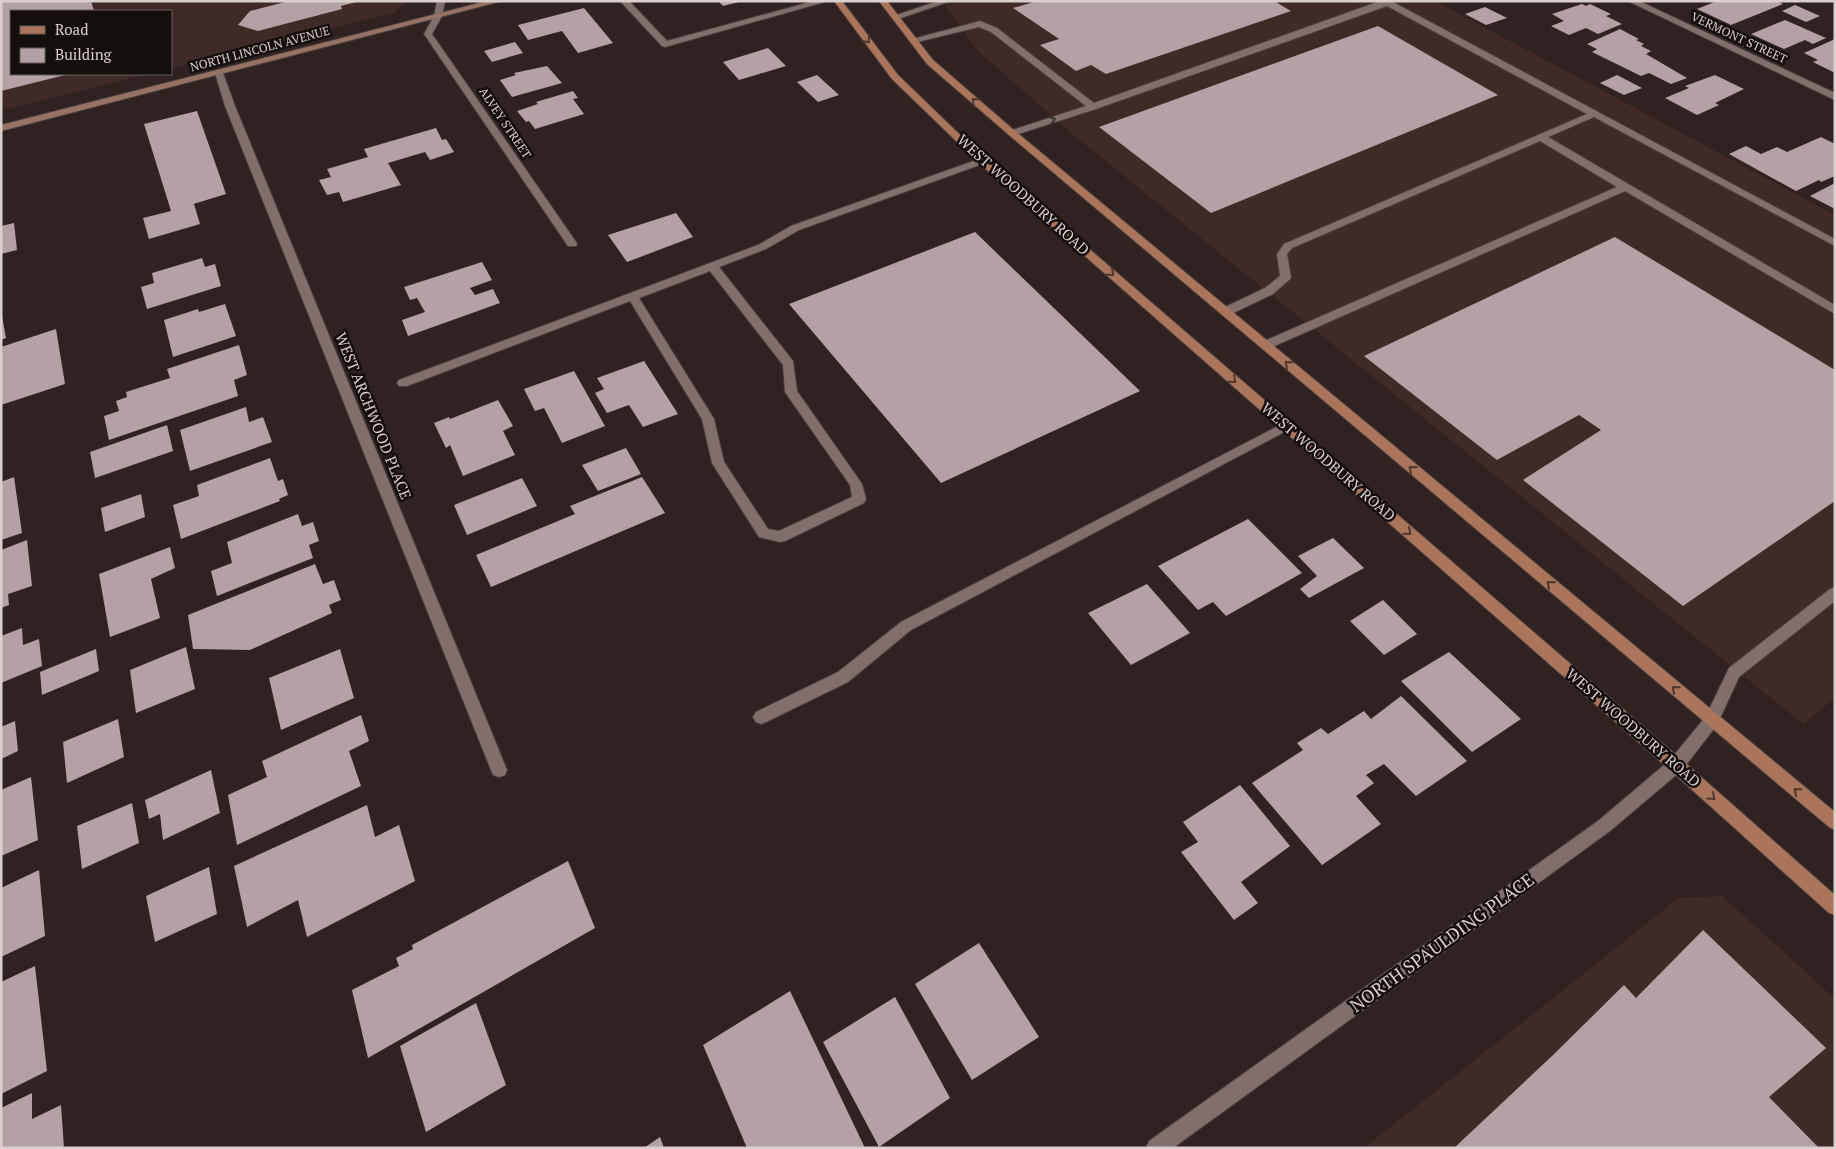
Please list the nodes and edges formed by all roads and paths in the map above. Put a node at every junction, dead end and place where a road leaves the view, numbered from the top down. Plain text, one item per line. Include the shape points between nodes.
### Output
1 (441, 1) edge
2 (498, 1) edge
3 (624, 1) edge
4 (824, 1) edge
5 (838, 1) edge
6 (883, 1) edge
7 (947, 1) edge
8 (1632, 1) edge
9 (1386, 2) edge
10 (438, 16) junction
11 (895, 17) junction
12 (913, 40) junction
13 (219, 73) junction
14 (1835, 97) edge
15 (1092, 106) junction
16 (1594, 114) junction
17 (1, 128) edge
18 (1012, 133) junction
19 (1540, 137) junction
20 (982, 161) junction
21 (1624, 187) junction
22 (1835, 243) edge
23 (572, 244) dead end
24 (712, 266) junction
25 (632, 296) junction
26 (1835, 310) edge
27 (1225, 312) junction
28 (1266, 346) junction
29 (403, 384) dead end
30 (1286, 426) junction
31 (1835, 593) edge
32 (761, 717) dead end
33 (1712, 720) junction
34 (1676, 765) junction
35 (499, 770) dead end
36 (1835, 822) edge
37 (1835, 907) edge
38 (1156, 1148) edge

1 - 10 street
2 - 10 main road, NORTH LINCOLN AVENUE
3 - 4 street via 665,44
5 -> 20 main road, WEST WOODBURY ROAD via 895,77
6 - 11 main road
7 - 11 street
8 - 14 street, VERMONT STREET
9 - 15 street
9 - 16 street
10 - 13 main road, NORTH LINCOLN AVENUE
10 - 23 street, ALVEY STREET via 428,34
11 - 12 main road
12 - 15 street via 980,24 994,30
18 -> 12 main road via 930,62
13 - 17 main road, NORTH LINCOLN AVENUE
13 - 35 street, WEST ARCHWOOD PLACE
18 -> 15 street
16 - 19 street
16 - 22 street
18 - 27 main road
19 - 21 street
19 - 27 street via 1288,246 1282,254 1286,276 1269,291
20 - 24 street via 795,228 762,247
20 -> 30 main road, WEST WOODBURY ROAD
21 - 26 street
21 - 28 street
24 - 25 street
24 - 25 street via 790,364 791,392 856,484 859,499 780,537 764,533 718,463 708,419
25 - 29 street
27 - 28 main road
33 -> 28 main road
30 - 32 street via 906,626 843,677
30 -> 34 main road, WEST WOODBURY ROAD
31 - 33 street, NORTH SPAULDING PLACE via 1734,673
33 - 34 street, NORTH SPAULDING PLACE
36 -> 33 main road
34 -> 37 main road, WEST WOODBURY ROAD
34 - 38 street, NORTH SPAULDING PLACE via 1604,826

